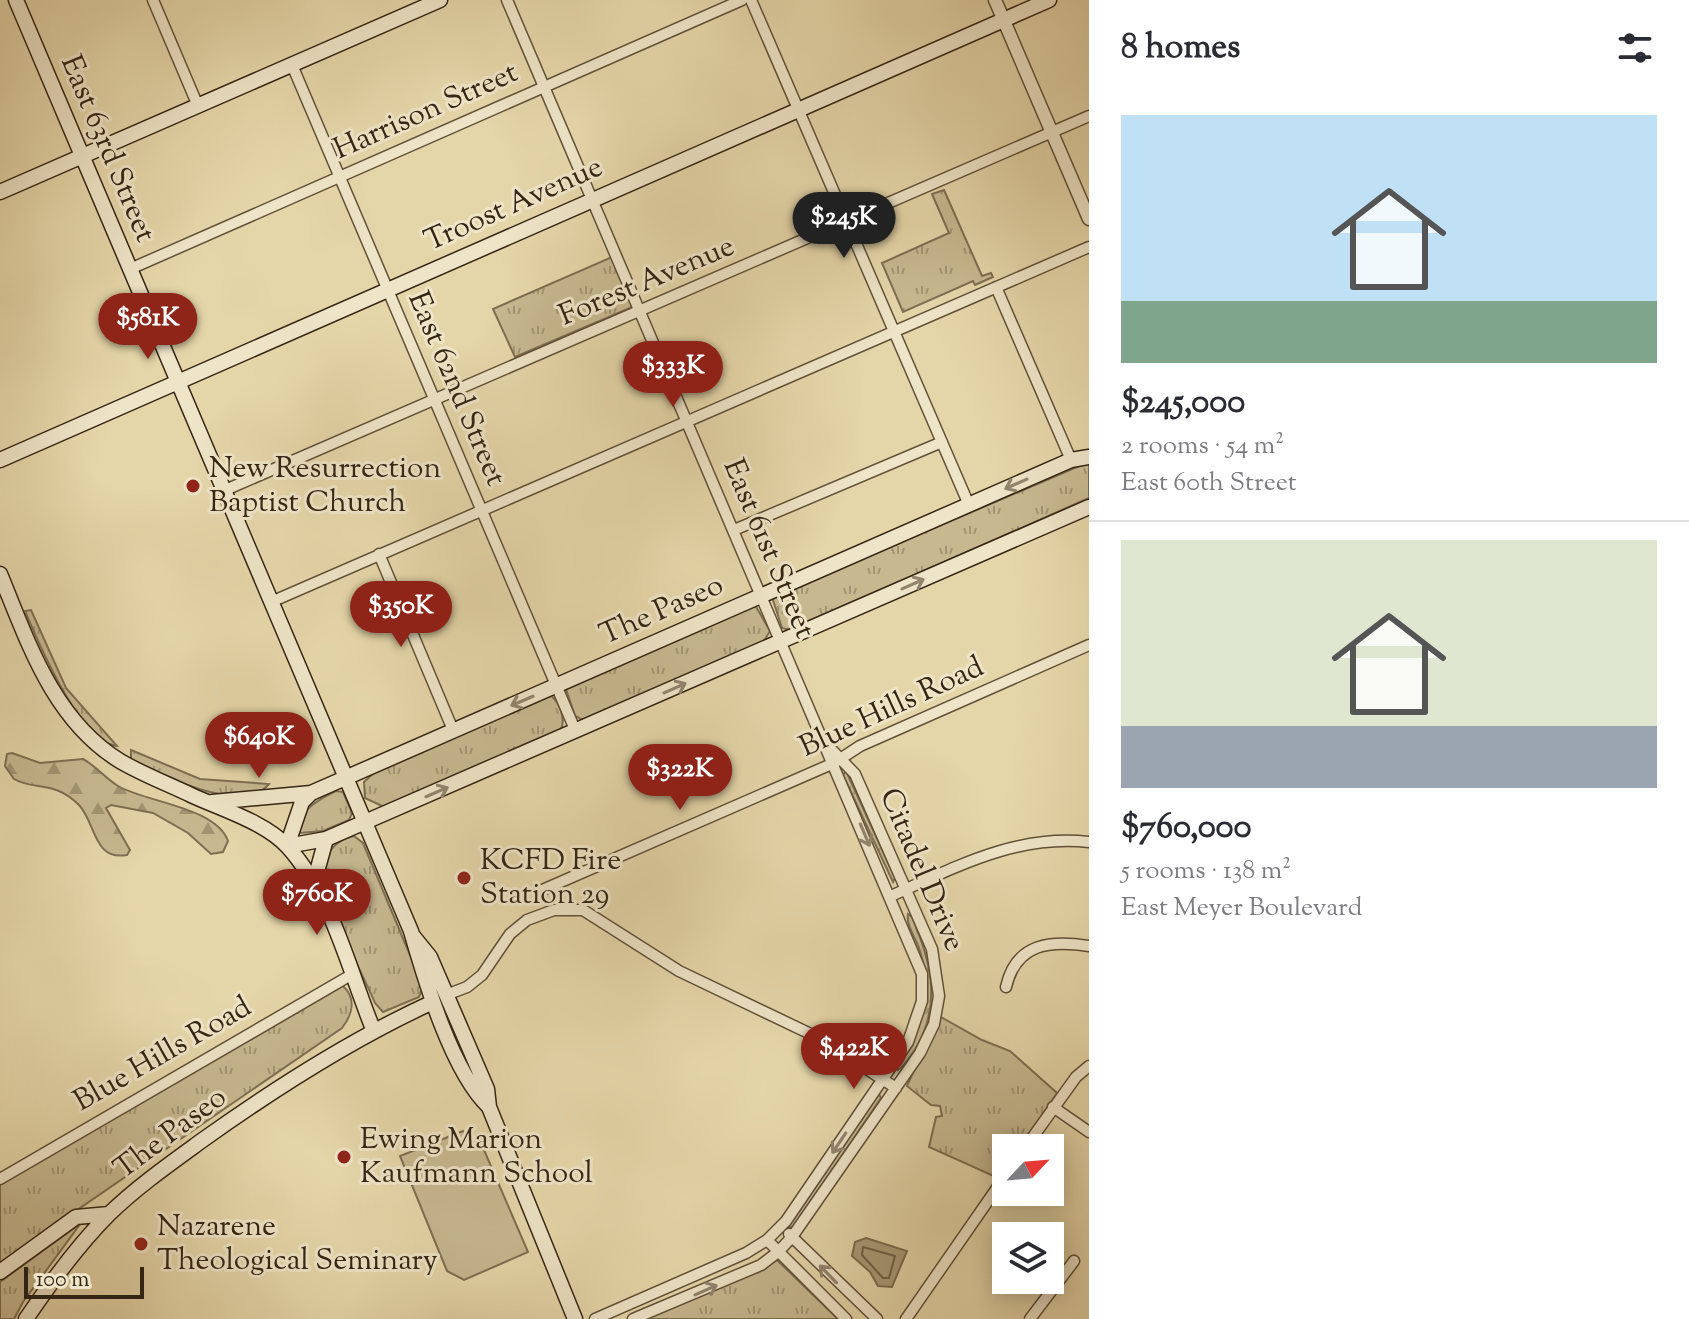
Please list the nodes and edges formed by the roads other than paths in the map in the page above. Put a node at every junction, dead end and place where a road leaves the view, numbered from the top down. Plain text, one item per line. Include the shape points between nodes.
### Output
1 (16, 0) edge
2 (153, 0) edge
3 (440, 0) edge
4 (507, 0) edge
5 (742, 0) edge
6 (751, 0) edge
7 (995, 0) edge
8 (1049, 0) edge
9 (1003, 20) junction
10 (292, 65) junction
11 (544, 86) junction
12 (198, 106) junction
13 (797, 109) junction
14 (1089, 116) edge
15 (1051, 132) junction
16 (83, 156) junction
17 (339, 176) junction
18 (0, 192) edge
19 (592, 199) junction
20 (1089, 219) edge
21 (846, 222) junction
22 (1089, 247) edge
23 (130, 269) junction
24 (996, 287) junction
25 (387, 289) junction
26 (640, 311) junction
27 (893, 332) junction
28 (177, 382) junction
29 (434, 398) junction
30 (687, 421) junction
31 (942, 442) junction
32 (1089, 454) edge
33 (0, 460) edge
34 (1071, 460) junction
35 (223, 491) junction
36 (969, 505) junction
37 (1089, 507) edge
38 (482, 510) junction
39 (734, 530) junction
40 (379, 554) junction
41 (0, 574) edge
42 (762, 596) junction
43 (271, 602) junction
44 (782, 641) junction
45 (1089, 645) edge
46 (557, 685) junction
47 (453, 730) junction
48 (576, 732) junction
49 (838, 761) junction
50 (346, 777) junction
51 (311, 793) junction
52 (206, 802) junction
53 (365, 822) junction
54 (326, 839) junction
55 (1089, 842) edge
56 (287, 846) junction
57 (313, 886) junction
58 (906, 889) junction
59 (540, 891) dead end
60 (891, 896) junction
61 (413, 936) junction
62 (1089, 946) edge
63 (351, 975) junction
64 (1006, 987) dead end
65 (440, 998) junction
66 (373, 1029) junction
67 (1089, 1066) edge
68 (883, 1079) junction
69 (896, 1088) junction
70 (489, 1107) junction
71 (1053, 1107) junction
72 (1089, 1132) edge
73 (1035, 1134) edge
74 (0, 1179) edge
75 (992, 1195) edge
76 (109, 1214) junction
77 (781, 1226) junction
78 (792, 1237) junction
79 (767, 1240) junction
80 (778, 1252) junction
81 (1074, 1261) dead end
82 (0, 1272) edge
83 (26, 1319) edge
84 (575, 1319) edge
85 (595, 1319) edge
86 (633, 1319) edge
87 (846, 1319) edge
88 (877, 1319) edge
89 (906, 1319) edge
90 (1030, 1319) edge

1 - 16 main road, East 63rd Street
2 - 12 street
3 - 10 main road
4 - 11 street, East 61st Street
5 - 11 street, Harrison Street
6 - 13 street
7 - 9 street
8 - 9 main road, Troost Avenue
9 - 13 main road, Troost Avenue
9 - 15 street
10 - 12 main road
10 - 17 street, East 62nd Street
11 - 17 street, Harrison Street
11 - 19 street, East 61st Street
12 - 16 main road
13 - 19 main road, Troost Avenue
13 - 21 street
14 - 15 street, Forest Avenue
15 - 20 street
15 - 21 street, Forest Avenue
16 - 18 main road
16 - 23 main road, East 63rd Street
17 - 23 street, Harrison Street
17 - 25 street, East 62nd Street
19 - 25 main road, Troost Avenue
19 - 26 street, East 61st Street
21 - 26 street, Forest Avenue
21 - 27 street
22 - 24 street
23 - 28 main road, East 63rd Street
24 - 27 street
24 - 34 street
25 - 28 main road, Troost Avenue
25 - 29 street, East 62nd Street
26 - 29 street, Forest Avenue
26 - 30 street, East 61st Street
27 - 30 street
27 - 31 street
28 - 33 main road, Troost Avenue
28 - 35 main road, East 63rd Street
29 - 35 street, Forest Avenue
29 - 38 street, East 62nd Street
30 - 38 street
30 - 39 street, East 61st Street
31 - 36 street
31 - 39 street
32 - 34 main road, The Paseo
34 -> 36 main road, The Paseo
35 - 43 main road, East 63rd Street
36 - 42 main road, The Paseo
44 -> 37 main road
38 - 40 street
38 - 46 street, East 62nd Street
39 - 42 street, East 61st Street
40 - 43 street
40 - 47 street
41 - 52 main road via 39,666 75,722 121,762
42 - 44 street, East 61st Street
42 - 46 main road, The Paseo
43 - 50 main road, East 63rd Street
48 -> 44 main road
44 - 49 street, East 61st Street via 825,743
45 - 49 street, Blue Hills Road via 876,738
46 -> 47 main road, The Paseo
46 - 48 street, East 62nd Street
47 - 50 main road, The Paseo
53 -> 48 main road
49 - 58 street, Citadel Drive via 855,774
49 - 59 street, Blue Hills Road
49 -> 60 street, Citadel Drive
50 - 51 main road, The Paseo
50 - 53 main road, East 63rd Street
51 - 52 main road, The Paseo
51 - 56 main road via 302,802
52 - 56 main road
53 - 54 main road
53 - 61 main road, East 63rd Street
54 - 56 main road
54 - 57 main road
55 - 58 street via 1023,843
56 - 57 main road
57 - 63 main road
58 - 60 street
58 - 69 street, Citadel Drive via 932,949 939,996 928,1039
60 - 68 street, Citadel Drive via 922,974 922,1001 908,1042
61 - 65 main road, East 63rd Street via 415,952
61 - 65 main road, East 63rd Street via 430,957
62 - 64 street via 1059,941 1038,945 1016,962
63 - 66 main road
63 - 74 street, Blue Hills Road
65 - 66 main road, The Paseo
65 - 68 street via 482,975 510,934 527,920 549,911 583,910 679,971 819,1038
65 - 70 main road, East 63rd Street via 471,1083
65 - 70 main road, East 63rd Street via 469,1047
66 - 76 main road, The Paseo via 239,1114
67 - 71 street
68 - 69 street
68 -> 77 street, Citadel Drive
69 - 78 street, Citadel Drive
70 - 84 main road, East 63rd Street
71 - 72 street
71 - 73 street
75 - 89 street
76 - 82 main road, The Paseo via 76,1217
76 - 83 main road via 61,1267
77 - 78 street
77 - 79 street, Citadel Drive
78 - 80 street, Citadel Drive
88 -> 78 street
79 - 80 street
79 - 85 street, Citadel Drive
86 -> 80 street, Citadel Drive via 761,1265
80 - 87 street
81 - 90 street

